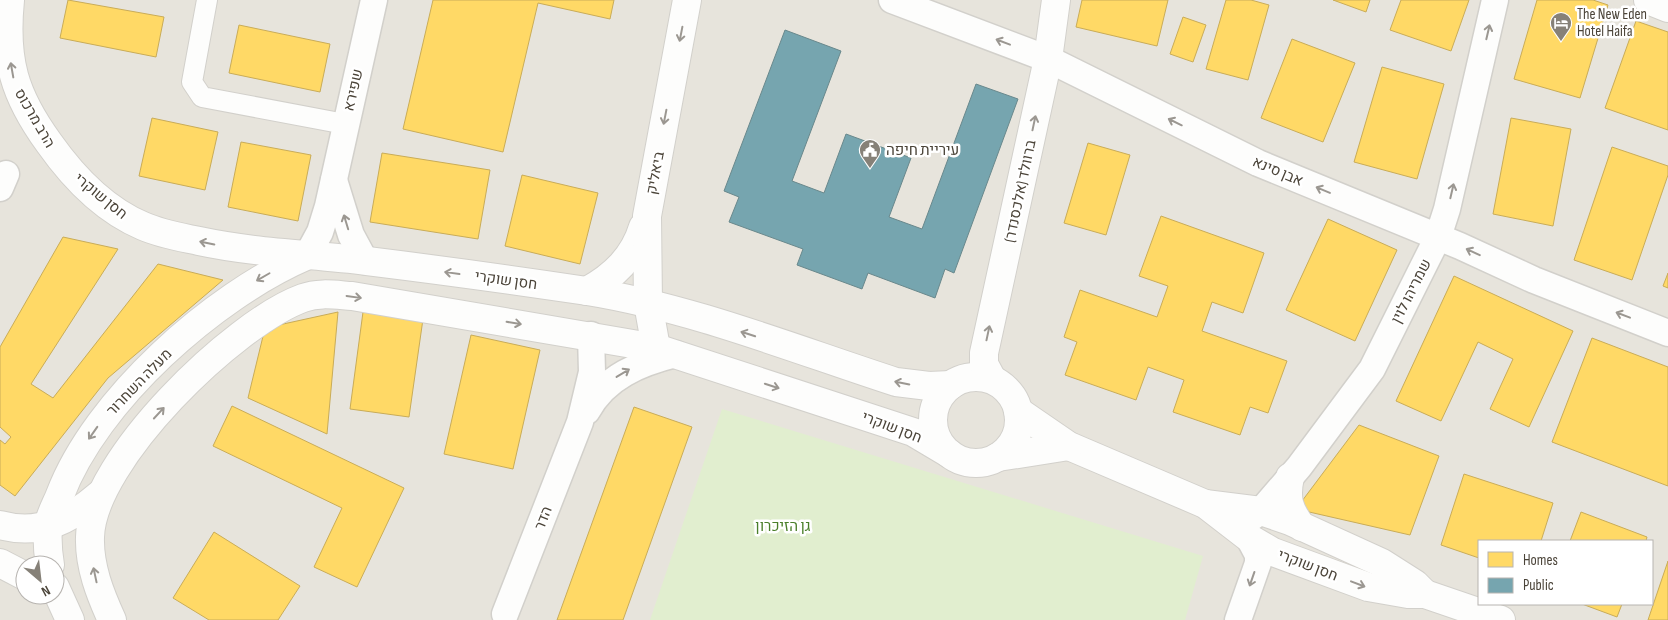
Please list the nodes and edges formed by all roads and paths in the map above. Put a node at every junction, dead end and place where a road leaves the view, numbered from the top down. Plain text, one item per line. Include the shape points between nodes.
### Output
1 (10, 0) edge
2 (207, 0) edge
3 (374, 0) edge
4 (688, 0) edge
5 (892, 0) edge
6 (1056, 0) edge
7 (1495, 0) edge
8 (1648, 0) edge
9 (1668, 8) edge
10 (1048, 59) junction
11 (345, 124) junction
12 (71, 171) joint
13 (334, 180) junction
14 (647, 216) junction
15 (1438, 237) junction
16 (307, 256) junction
17 (365, 261) junction
18 (587, 291) junction
19 (648, 303) junction
20 (1668, 333) edge
21 (591, 335) junction
22 (666, 351) junction
23 (992, 380) junction
24 (951, 385) junction
25 (1018, 411) junction
26 (580, 422) junction
27 (1069, 446) junction
28 (950, 454) junction
29 (998, 457) junction
30 (1290, 478) junction
31 (99, 495) junction
32 (1205, 504) junction
33 (1261, 511) junction
34 (0, 525) edge
35 (48, 525) junction
36 (1302, 527) junction
37 (1239, 530) junction
38 (50, 555) edge
39 (0, 563) edge
40 (15, 571) edge
41 (1425, 594) junction
42 (63, 605) edge
43 (505, 614) dead end
44 (70, 620) edge
45 (112, 620) edge
46 (1238, 620) edge
47 (1501, 620) edge

12 -> 1 street, הרב מרכוס via 39,129 13,79 8,51
2 - 11 street via 192,82 202,97
3 - 11 street, שפירא
4 -> 14 street, ביאליק
10 -> 5 street, אבן סינא
6 - 10 street, ברוולד (אלכסנדר)
15 -> 7 street, שמריהו לוין
8 - 9 street
15 -> 10 street, אבן סינא via 1258,163
23 -> 10 street, ברוולד (אלכסנדר) via 984,364 984,353
11 - 13 street, שפירא
16 -> 12 street, חסן שוקרי via 244,250 169,235 143,226 117,212
13 - 16 street, שפירא via 320,232
17 -> 13 street, שפירא via 351,235
14 - 18 street via 641,234 623,264 611,277
14 - 19 street, ביאליק
20 -> 15 street, אבן סינא via 1534,280
15 - 30 street, שמריהו לוין via 1372,369
16 - 17 street, חסן שוקרי
16 -> 35 street, מעלה השחרור via 260,278 235,295 201,321 129,388 106,414 69,472
18 -> 17 street, חסן שוקרי
18 - 19 street, חסן שוקרי
19 - 22 street, ביאליק
24 -> 19 street, חסן שוקרי via 896,382
21 - 22 street, חסן שוקרי
21 - 26 street, הדר via 592,372
31 -> 21 street, חסן שוקרי via 154,418 214,356 274,312 306,297 352,296
26 -> 22 street, הדר via 610,382
22 -> 28 street, חסן שוקרי via 913,432
23 - 24 street via 971,377
23 - 25 street via 1014,398
24 - 28 street via 941,394 932,419 937,438
25 - 27 street, חסן שוקרי
25 - 29 street via 1017,433 1008,449
26 - 43 street, הדר
27 - 29 street
27 - 32 street, חסן שוקרי
28 - 29 street via 973,463
30 - 33 street, שמריהו לוין
30 - 36 street via 1287,502
31 - 35 street via 68,519
45 -> 31 street via 95,578 91,554 90,536
32 - 33 street, חסן שוקרי
32 - 37 street, חסן שוקרי
33 - 36 street, חסן שוקרי
33 - 37 street, שמריהו לוין
34 - 35 street via 24,528
35 - 38 street, מעלה השחרור
36 - 41 street, חסן שוקרי via 1382,563
37 -> 41 street, חסן שוקרי via 1274,552 1368,587
37 -> 46 street via 1258,555 1258,563
39 - 40 street
41 - 47 street, חסן שוקרי
42 - 44 street

